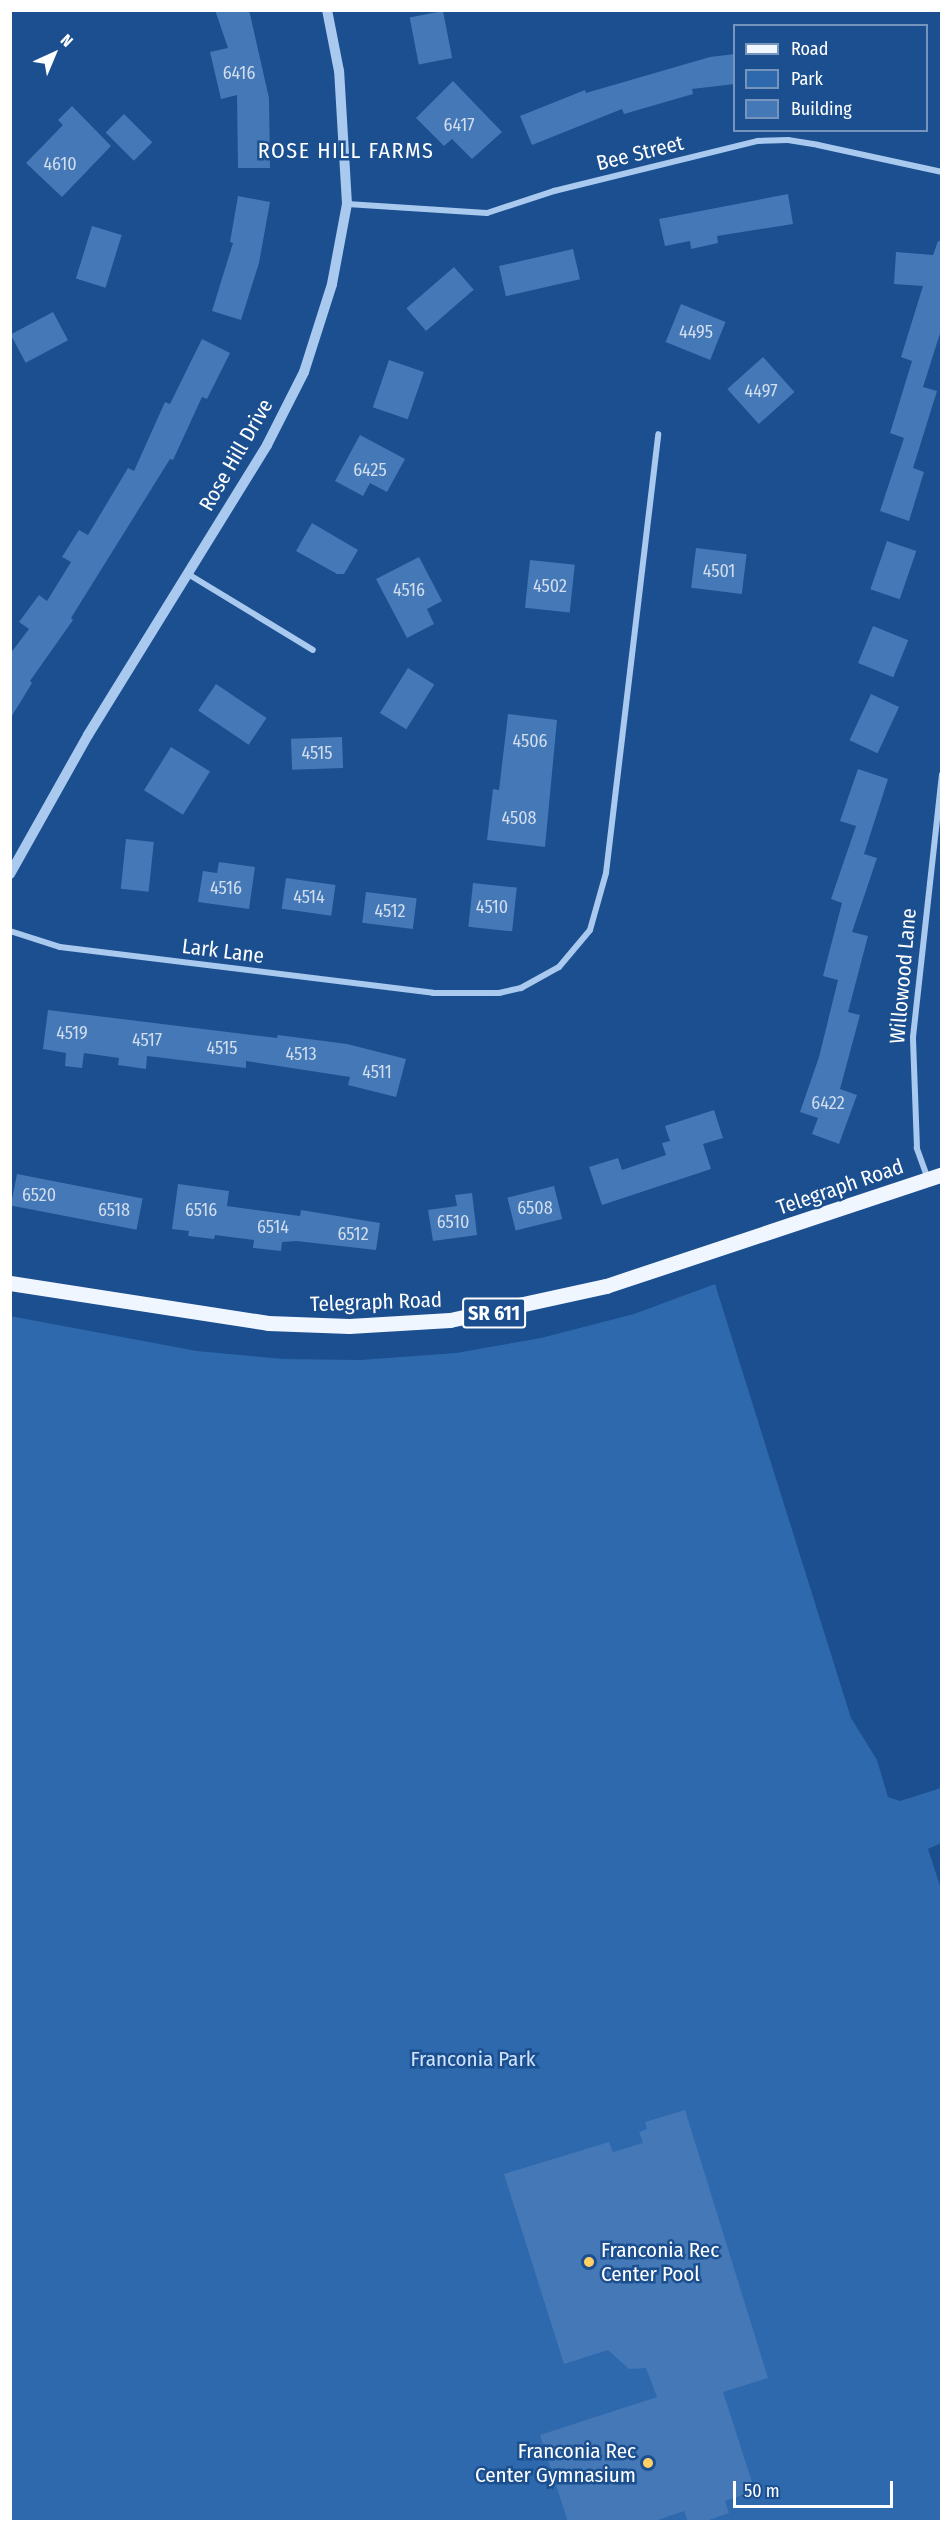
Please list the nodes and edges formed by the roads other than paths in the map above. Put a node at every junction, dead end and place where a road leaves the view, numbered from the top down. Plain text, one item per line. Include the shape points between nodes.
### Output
1 (327, 10) edge
2 (942, 172) edge
3 (347, 204) junction
4 (658, 434) dead end
5 (188, 574) junction
6 (313, 650) dead end
7 (942, 775) edge
8 (10, 874) edge
9 (10, 931) edge
10 (935, 1177) edge
11 (10, 1283) edge

1 - 3 street, Rose Hill Drive via 339,71
2 - 3 street, Bee Street via 818,145 758,141 554,191 487,213
3 - 5 street, Rose Hill Drive via 332,284 304,372 267,445
4 - 9 street, Lark Lane via 598,909 576,949 541,980 499,993 433,993 60,947
5 - 6 street
5 - 8 street, Rose Hill Drive via 43,812
7 - 10 street, Willowood Lane via 913,1037 917,1148
10 - 11 main road, Telegraph Road / SR 611 via 606,1286 492,1314 450,1320 349,1326 268,1323

